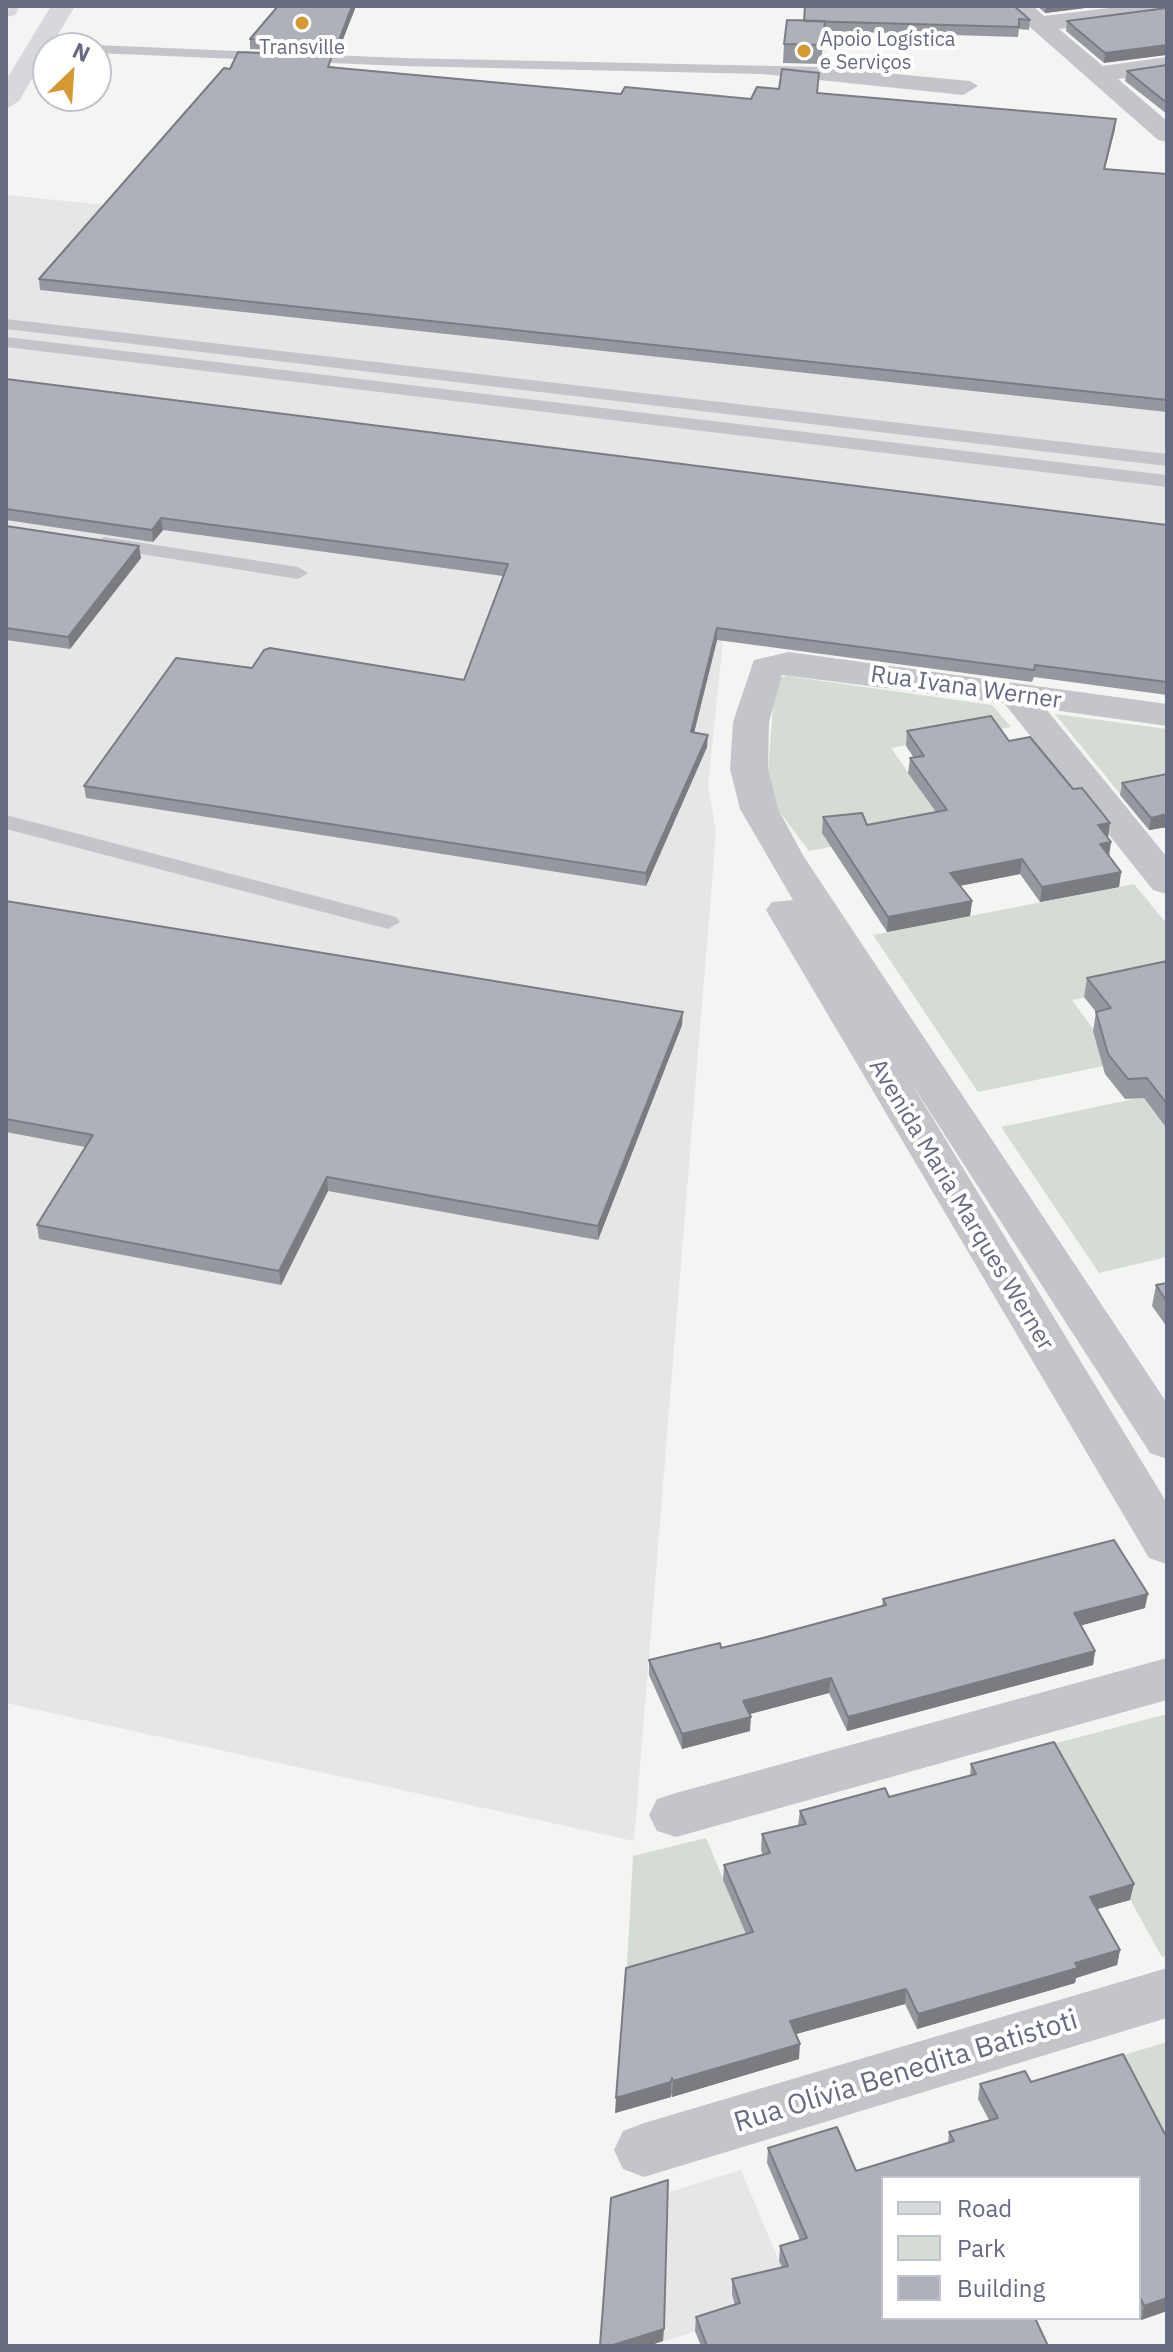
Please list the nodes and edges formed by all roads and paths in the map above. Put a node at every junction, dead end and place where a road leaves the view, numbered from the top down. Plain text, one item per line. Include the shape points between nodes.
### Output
1 (63, 6) edge
2 (1018, 6) edge
3 (1167, 8) edge
4 (1039, 24) junction
5 (48, 32) edge
6 (112, 50) edge
7 (32, 58) edge
8 (1167, 65) edge
9 (768, 72) junction
10 (1097, 74) junction
11 (6, 101) edge
12 (1166, 131) edge
13 (6, 324) edge
14 (6, 342) edge
15 (29, 345) junction
16 (6, 364) edge
17 (1167, 460) edge
18 (1167, 481) edge
19 (83, 540) edge
20 (298, 573) dead end
21 (766, 667) joint
22 (1016, 695) junction
23 (1167, 715) edge
24 (6, 822) edge
25 (785, 857) junction
26 (1167, 882) edge
27 (388, 922) dead end
28 (1160, 1419) edge
29 (1092, 1425) junction
30 (1167, 1545) edge
31 (1167, 1679) edge
32 (676, 1815) dead end
33 (1167, 1993) edge
34 (644, 2150) dead end

1 - 5 main road
2 - 4 street
3 - 4 street
4 - 10 street
6 - 9 lane
7 - 11 main road
8 - 10 street
9 - 9 lane via 912,87 970,86 821,71
10 - 12 street
13 - 17 lane
14 - 15 lane
15 - 16 lane
15 - 18 lane
19 - 20 lane
21 - 22 street, Rua Ivana Werner via 789,663
21 - 25 street, Avenida Maria Marques Werner via 751,722 749,769 759,809
22 - 23 street, Rua Ivana Werner
22 - 26 street
24 - 27 lane
25 - 28 street, Avenida Maria Marques Werner
25 - 29 street, Avenida Maria Marques Werner via 781,902
28 - 29 street
29 - 30 street, Avenida Maria Marques Werner
31 - 32 street
33 - 34 street, Rua Olívia Benedita Batistoti

